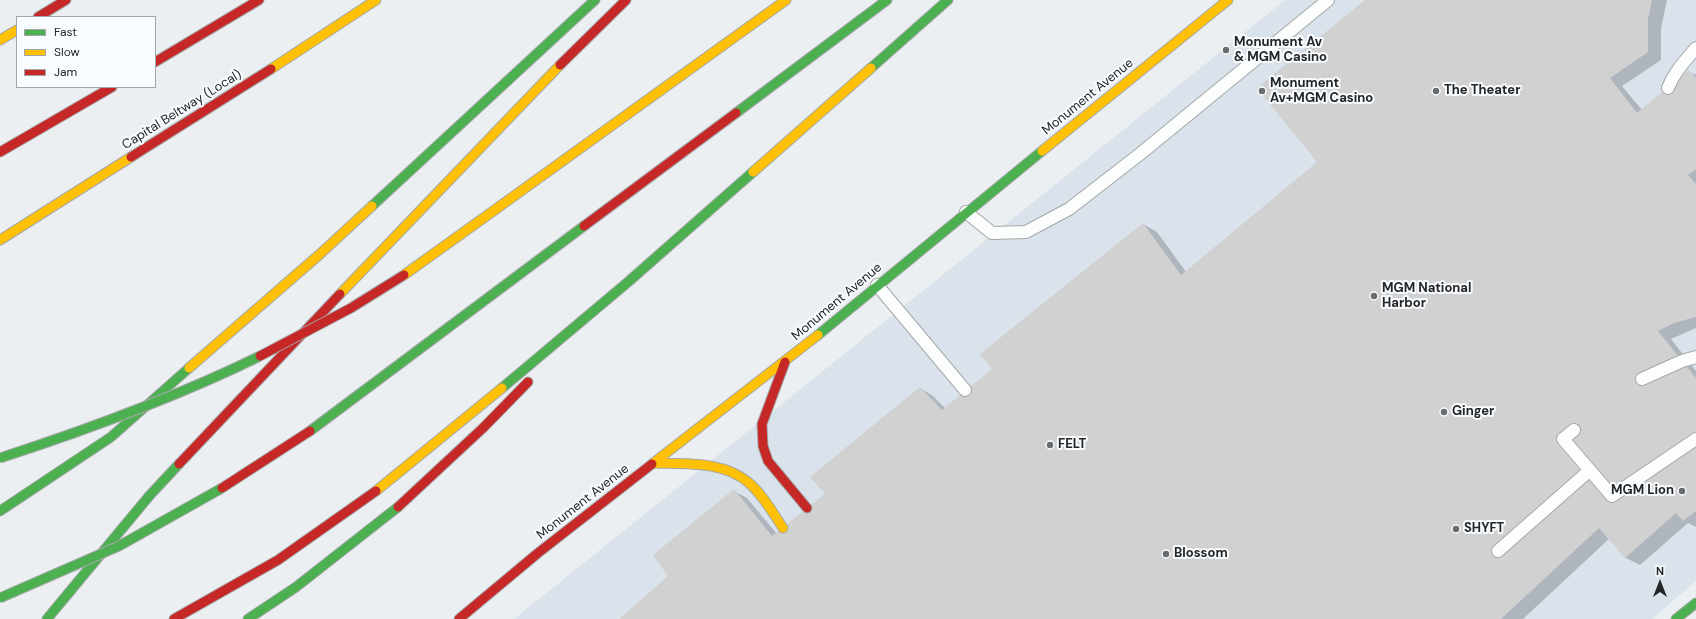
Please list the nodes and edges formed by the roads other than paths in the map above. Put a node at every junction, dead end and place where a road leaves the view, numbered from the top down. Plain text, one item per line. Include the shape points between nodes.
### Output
1 (66, 0) edge
2 (259, 0) edge
3 (376, 0) edge
4 (595, 0) edge
5 (626, 0) edge
6 (887, 0) edge
7 (948, 0) edge
8 (1228, 0) edge
9 (1328, 0) edge
10 (785, 1) edge
11 (40, 16) edge
12 (16, 31) edge
13 (0, 40) edge
14 (1696, 48) edge
15 (156, 61) edge
16 (110, 88) edge
17 (1668, 88) dead end
18 (0, 152) edge
19 (966, 212) junction
20 (0, 240) edge
21 (628, 282) junction
22 (877, 285) junction
23 (1696, 357) edge
24 (550, 360) dead end
25 (785, 362) junction
26 (533, 377) dead end
27 (1642, 379) dead end
28 (966, 390) dead end
29 (1574, 430) dead end
30 (1696, 439) edge
31 (0, 458) edge
32 (654, 463) junction
33 (1590, 470) junction
34 (807, 508) dead end
35 (0, 511) edge
36 (783, 528) dead end
37 (1498, 551) dead end
38 (0, 598) edge
39 (1696, 603) edge
40 (47, 619) edge
41 (174, 619) edge
42 (248, 619) edge
43 (459, 619) edge
44 (1676, 619) edge

1 - 11 main road
2 - 15 main road
3 - 20 main road, Capital Beltway (Local)
4 - 35 main road via 320,254 111,437
5 - 40 main road via 584,40 269,367 150,495
6 - 38 main road, bridge via 310,431 229,484 119,546
7 - 21 main road
8 - 19 main road, Monument Avenue
9 - 19 lane via 1070,209 1026,232 992,233
10 - 31 main road, bridge via 423,262 330,320 236,368 132,413
12 - 13 main road
14 - 17 lane via 1680,65
16 - 18 main road
19 - 22 main road, Monument Avenue
21 - 24 main road
21 - 41 main road via 389,482 278,560
22 - 25 main road, Monument Avenue
22 - 28 lane
23 - 27 lane
25 - 32 main road, Monument Avenue
25 - 34 main road via 762,424 763,446 768,461
26 - 42 main road via 483,428 402,503 296,587
29 - 33 lane via 1563,439
30 - 33 lane via 1612,496
32 - 36 main road via 715,467 736,473 750,484
32 - 43 main road, Monument Avenue via 538,553
33 - 37 lane
39 - 44 main road

